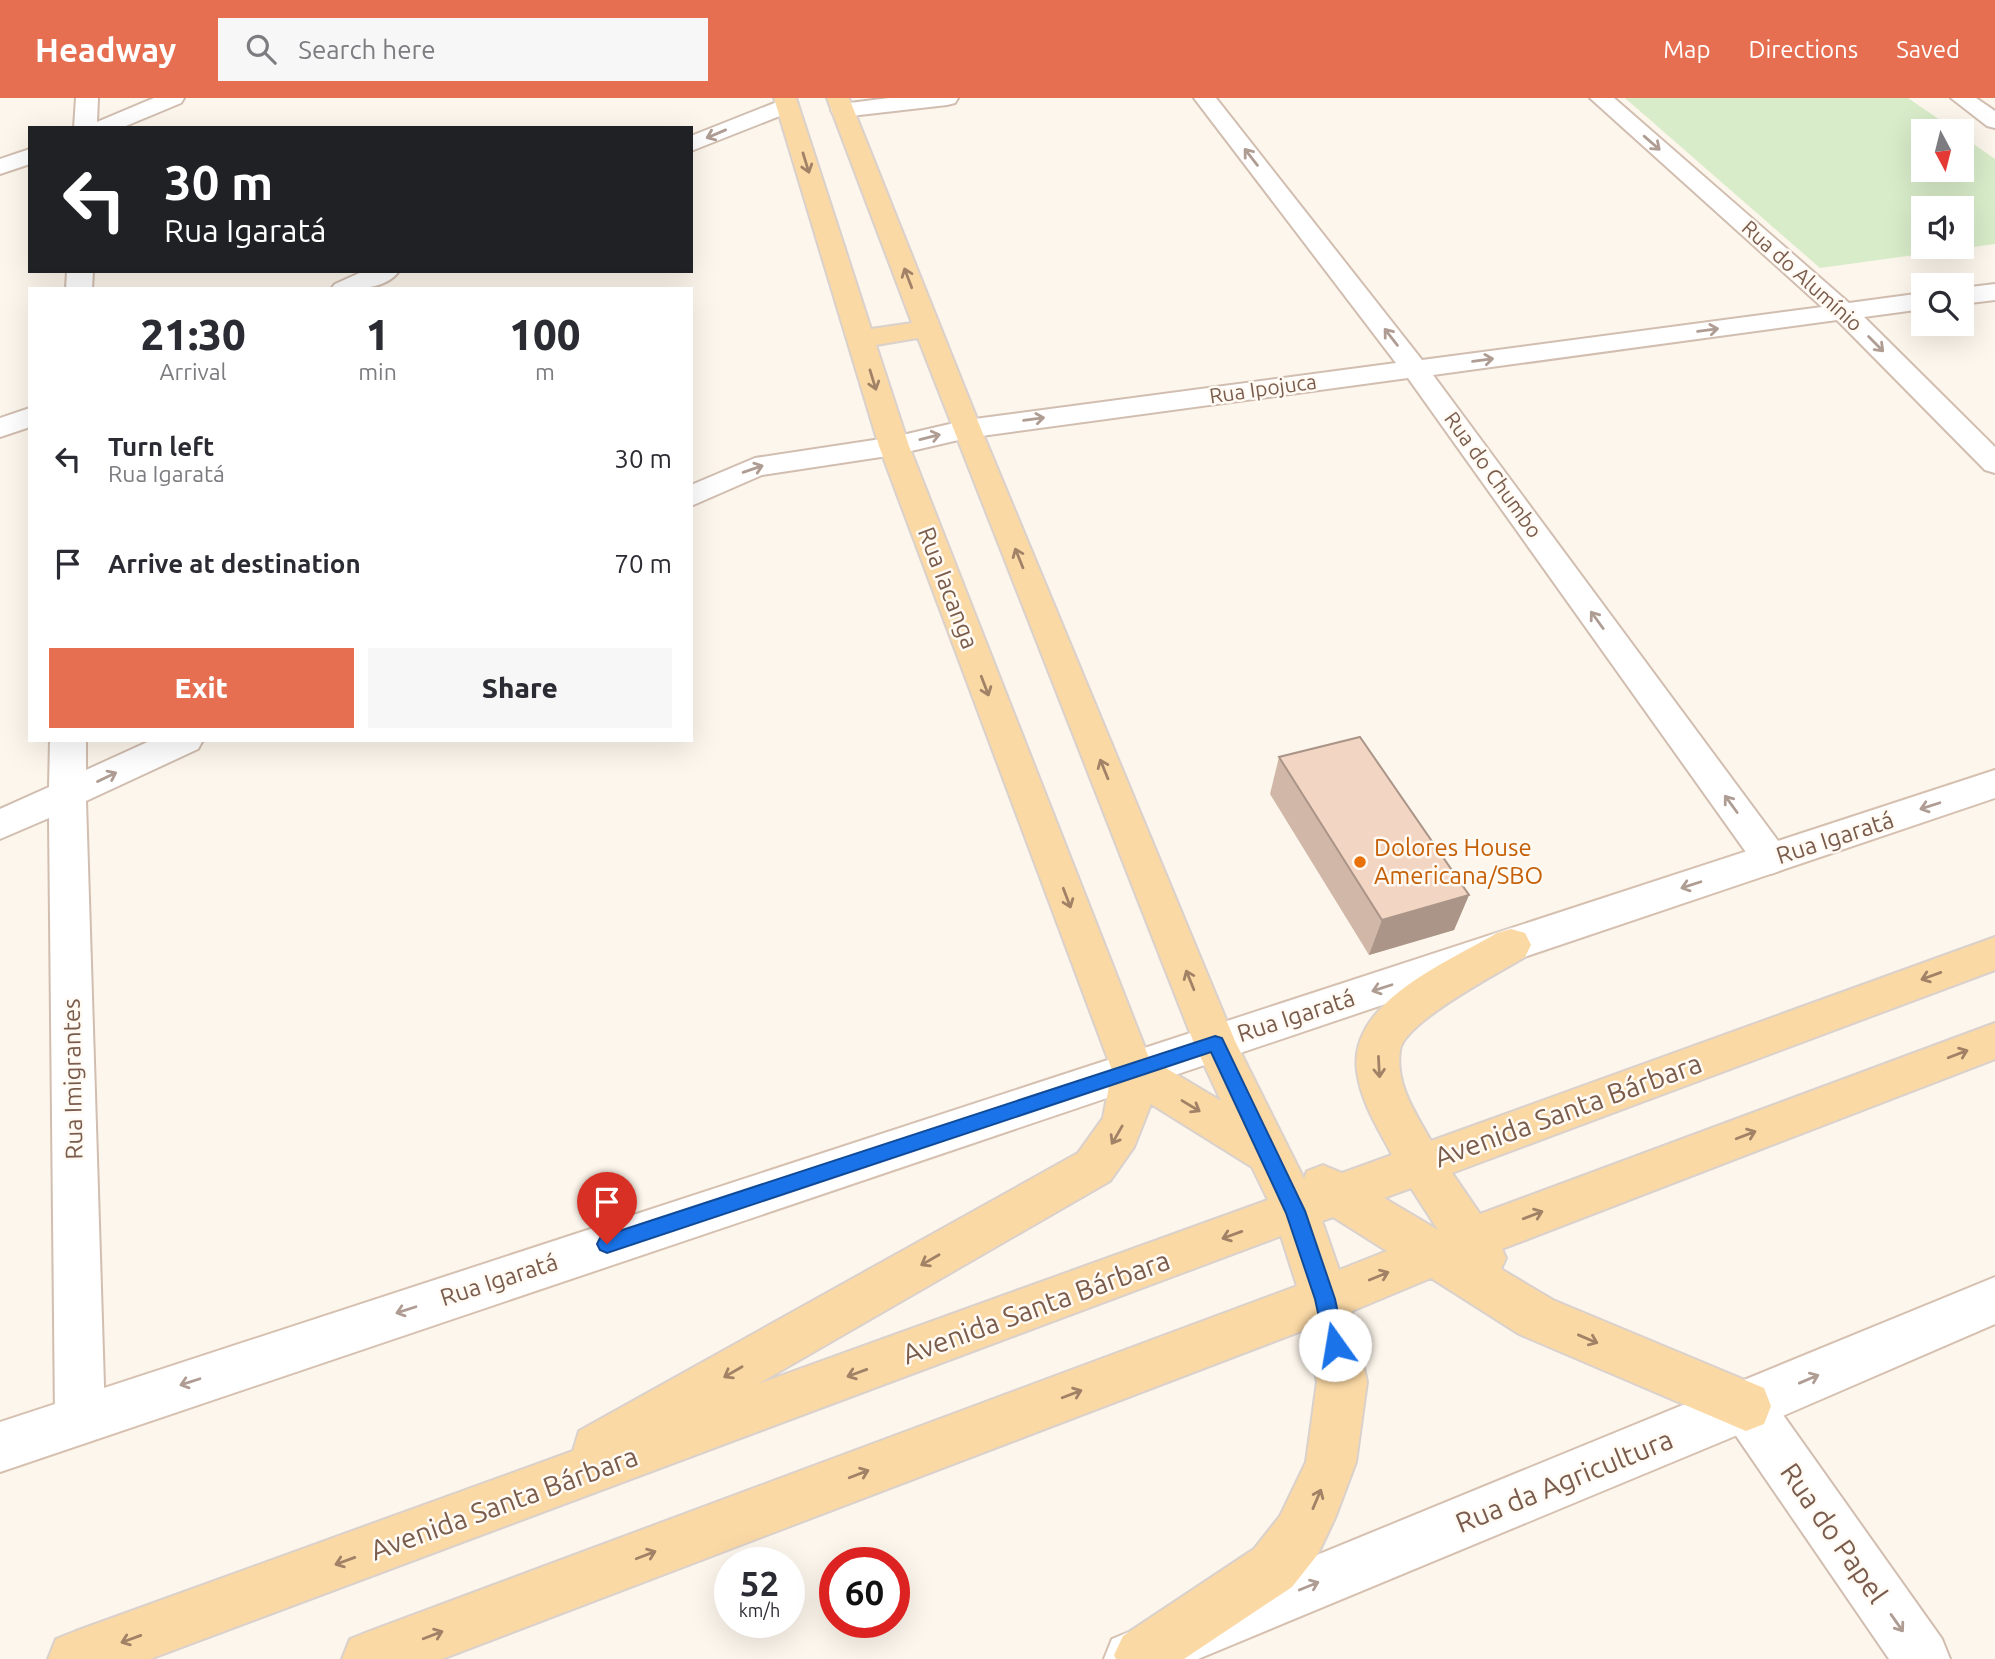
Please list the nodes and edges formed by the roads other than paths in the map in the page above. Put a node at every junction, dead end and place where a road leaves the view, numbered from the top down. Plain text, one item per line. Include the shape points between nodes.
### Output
1 (86, 98) edge
2 (173, 98) edge
3 (947, 98) edge
4 (1205, 98) edge
5 (1601, 98) edge
6 (1962, 98) edge
7 (840, 104) edge
8 (788, 106) edge
9 (1995, 121) edge
10 (85, 126) edge
11 (106, 126) edge
12 (693, 143) edge
13 (28, 157) edge
14 (0, 167) edge
15 (381, 273) edge
16 (349, 287) edge
17 (1995, 292) edge
18 (1974, 295) edge
19 (1911, 303) edge
20 (1844, 312) junction
21 (928, 329) junction
22 (861, 339) junction
23 (1415, 369) junction
24 (28, 418) edge
25 (0, 428) edge
26 (967, 429) junction
27 (894, 446) junction
28 (1995, 464) edge
29 (693, 496) edge
30 (68, 742) edge
31 (181, 742) edge
32 (1995, 785) edge
33 (67, 797) junction
34 (0, 825) edge
35 (1771, 859) junction
36 (1511, 945) junction
37 (1995, 953) edge
38 (1995, 1041) edge
39 (1215, 1043) junction
40 (1133, 1070) junction
41 (1268, 1152) junction
42 (1420, 1164) junction
43 (1317, 1204) junction
44 (1451, 1247) junction
45 (1325, 1299) junction
46 (1995, 1300) edge
47 (1746, 1406) junction
48 (80, 1418) junction
49 (0, 1447) edge
50 (498, 1505) junction
51 (1137, 1657) edge
52 (76, 1659) edge
53 (370, 1659) edge
54 (1922, 1659) edge

1 - 10 street
2 - 11 street
3 - 7 street
23 -> 4 street, Rua do Chumbo
5 -> 20 street, Rua do Alumínio
6 - 9 street
7 - 8 main road
21 -> 7 main road
8 -> 12 street
8 -> 22 main road, Rua Iacanga
13 - 14 street
15 - 16 street
17 - 18 street
19 - 20 street, Rua Ipojuca
23 -> 20 street, Rua Ipojuca
20 -> 28 street, Rua do Alumínio
21 - 22 main road
21 - 26 main road
22 -> 27 main road, Rua Iacanga
26 -> 23 street, Rua Ipojuca
35 -> 23 street, Rua do Chumbo
24 - 25 street
27 -> 26 street, Rua Ipojuca
39 -> 26 main road
29 -> 27 street, Rua Ipojuca via 755,467
27 -> 40 main road, Rua Iacanga
30 - 33 street, Rua Imigrantes
33 -> 31 street
32 -> 35 street, Rua Igaratá
33 - 34 street
33 - 48 street, Rua Imigrantes
35 -> 36 street, Rua Igaratá
36 -> 39 street, Rua Igaratá
36 -> 42 main road via 1411,1005 1388,1029 1379,1047 1384,1099
37 -> 42 main road, Avenida Santa Bárbara
44 -> 38 main road
39 - 40 street, Rua Igaratá
39 - 41 main road
40 -> 41 main road
40 -> 48 street, Rua Igaratá
40 -> 50 main road via 1132,1102 1118,1135 1094,1167
41 - 43 main road
42 - 43 main road, Avenida Santa Bárbara
42 - 44 main road
43 - 44 main road
43 - 45 main road
43 -> 50 main road, Avenida Santa Bárbara
45 -> 44 main road
44 -> 47 main road via 1536,1317
51 -> 45 main road via 1273,1568 1299,1535 1331,1462 1342,1382
53 -> 45 main road
47 -> 46 street, Rua da Agricultura
51 -> 47 street, Rua da Agricultura
47 -> 54 street, Rua do Papel
48 - 49 street, Rua Igaratá
50 -> 52 main road, Avenida Santa Bárbara

